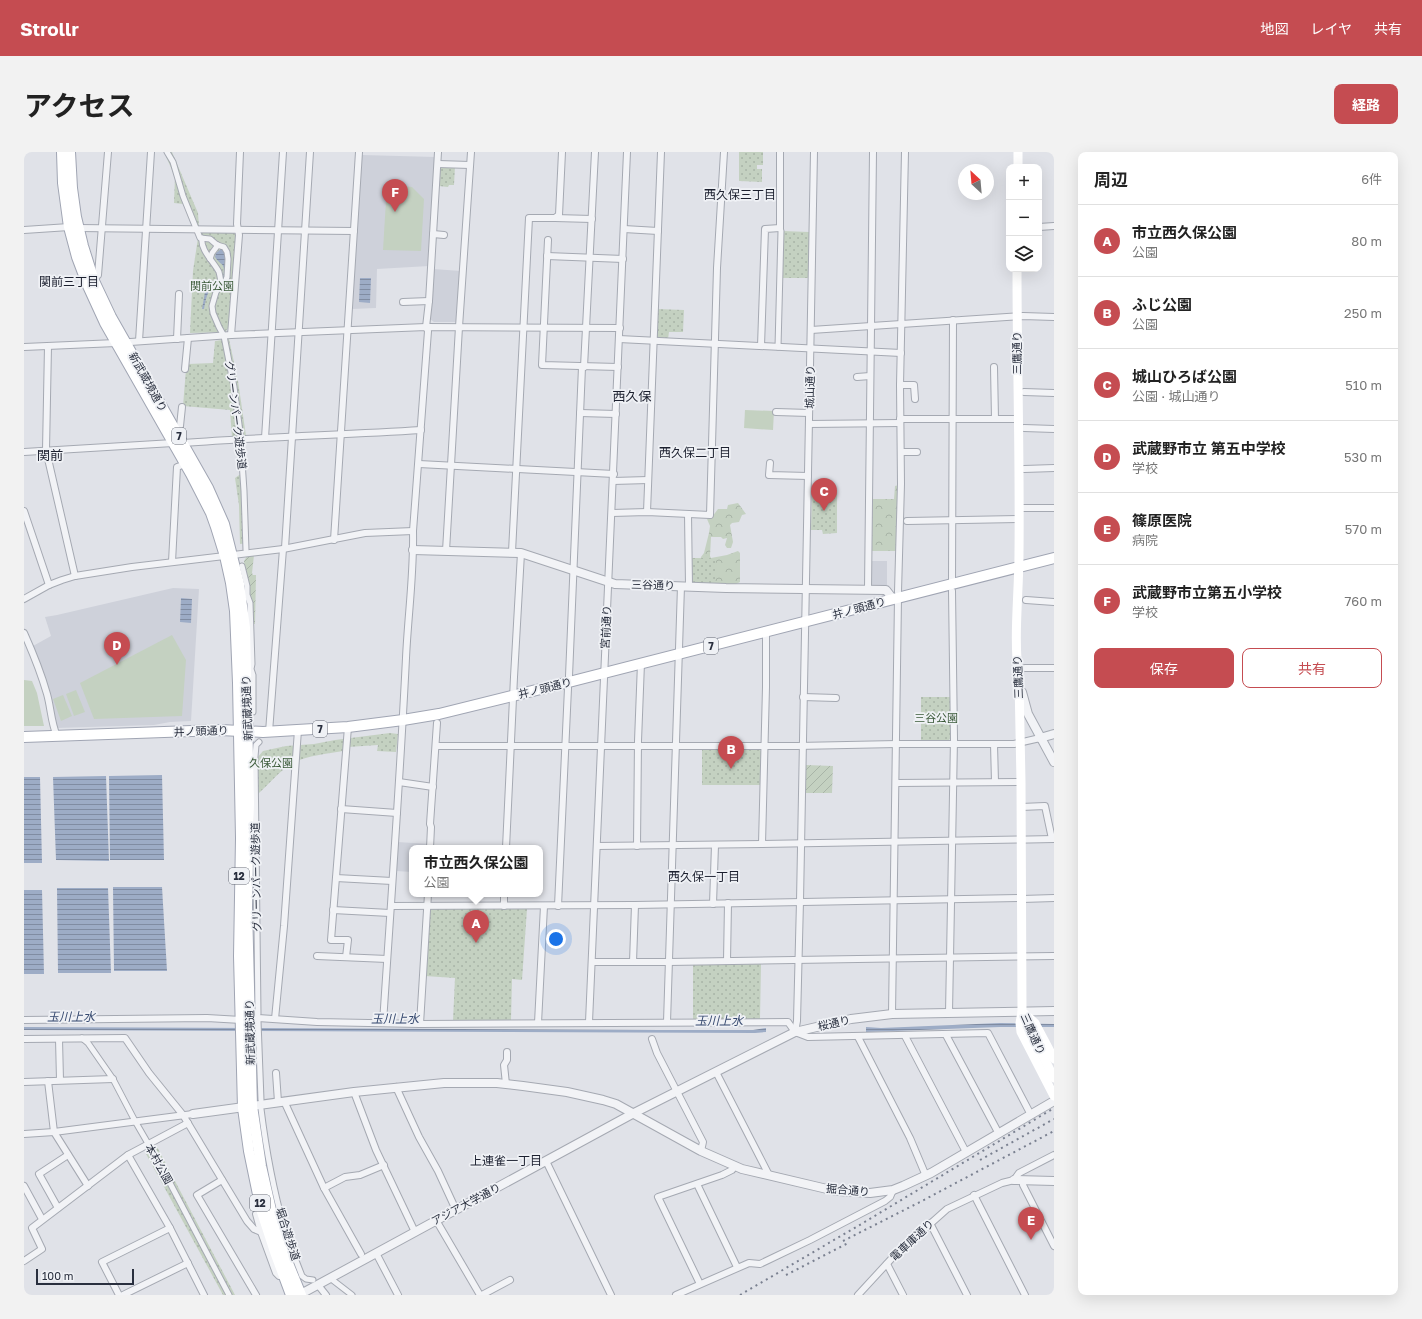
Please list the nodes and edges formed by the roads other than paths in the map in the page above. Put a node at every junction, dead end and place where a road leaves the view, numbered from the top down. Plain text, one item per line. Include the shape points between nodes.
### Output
1 (62, 152) edge
2 (70, 152) edge
3 (108, 152) edge
4 (151, 152) edge
5 (167, 152) edge
6 (240, 152) edge
7 (283, 152) edge
8 (310, 152) edge
9 (359, 152) edge
10 (438, 152) edge
11 (471, 152) edge
12 (562, 152) edge
13 (595, 152) edge
14 (627, 152) edge
15 (661, 152) edge
16 (724, 152) edge
17 (780, 152) edge
18 (814, 152) edge
19 (873, 152) edge
20 (905, 152) edge
21 (1018, 152) edge
22 (438, 164) junction
23 (1018, 164) edge
24 (470, 165) junction
25 (556, 218) junction
26 (592, 218) junction
27 (1054, 226) edge
28 (74, 227) junction
29 (1042, 227) edge
30 (101, 228) junction
31 (780, 228) junction
32 (146, 229) junction
33 (197, 229) junction
34 (624, 229) junction
35 (24, 230) edge
36 (238, 230) junction
37 (278, 230) junction
38 (305, 230) junction
39 (354, 231) junction
40 (658, 231) junction
41 (433, 234) junction
42 (444, 235) dead end
43 (202, 238) junction
44 (548, 240) dead end
45 (218, 245) junction
46 (547, 256) junction
47 (589, 257) junction
48 (210, 259) junction
49 (623, 259) junction
50 (1017, 272) edge
51 (98, 275) dead end
52 (222, 285) junction
53 (236, 288) junction
54 (179, 294) dead end
55 (429, 301) junction
56 (403, 302) dead end
57 (1017, 316) junction
58 (1054, 316) edge
59 (953, 320) junction
60 (901, 324) junction
61 (543, 326) junction
62 (871, 326) junction
63 (426, 327) junction
64 (459, 327) junction
65 (522, 327) junction
66 (586, 327) junction
67 (620, 328) junction
68 (348, 330) junction
69 (811, 330) junction
70 (298, 332) junction
71 (272, 334) junction
72 (231, 335) junction
73 (224, 336) junction
74 (188, 338) junction
75 (177, 339) junction
76 (619, 339) junction
77 (139, 341) junction
78 (654, 341) junction
79 (121, 342) junction
80 (715, 343) junction
81 (24, 346) edge
82 (48, 346) junction
83 (761, 346) junction
84 (778, 347) junction
85 (810, 349) junction
86 (871, 351) junction
87 (901, 353) junction
88 (583, 367) junction
89 (618, 367) junction
90 (994, 367) dead end
91 (185, 369) dead end
92 (870, 376) junction
93 (857, 377) dead end
94 (900, 384) junction
95 (1024, 392) dead end
96 (1054, 392) edge
97 (915, 399) dead end
98 (182, 407) dead end
99 (776, 412) dead end
100 (580, 413) junction
101 (809, 413) junction
102 (616, 414) junction
103 (953, 419) junction
104 (995, 419) junction
105 (1018, 419) junction
106 (900, 421) junction
107 (809, 424) junction
108 (870, 424) junction
109 (180, 426) dead end
110 (1024, 428) dead end
111 (1054, 429) edge
112 (421, 430) junction
113 (341, 435) junction
114 (292, 437) junction
115 (240, 438) junction
116 (265, 438) junction
117 (178, 443) junction
118 (46, 450) junction
119 (24, 452) edge
120 (900, 452) junction
121 (918, 452) dead end
122 (770, 463) dead end
123 (419, 464) junction
124 (180, 466) dead end
125 (452, 466) junction
126 (1054, 468) edge
127 (516, 469) junction
128 (1024, 469) dead end
129 (578, 472) junction
130 (614, 474) junction
131 (808, 476) junction
132 (648, 480) junction
133 (613, 481) junction
134 (1019, 508) junction
135 (1054, 508) edge
136 (24, 511) edge
137 (647, 512) junction
138 (612, 513) junction
139 (688, 514) junction
140 (1019, 519) junction
141 (952, 520) junction
142 (907, 521) dead end
143 (413, 531) junction
144 (334, 540) junction
145 (284, 549) junction
146 (246, 550) dead end
147 (413, 550) junction
148 (446, 551) junction
149 (516, 552) junction
150 (229, 555) junction
151 (1054, 558) edge
152 (172, 562) junction
153 (242, 566) dead end
154 (1019, 567) junction
155 (574, 570) junction
156 (75, 576) junction
157 (609, 582) junction
158 (49, 585) junction
159 (685, 586) junction
160 (805, 588) junction
161 (952, 588) junction
162 (868, 590) junction
163 (896, 596) junction
164 (24, 599) edge
165 (1026, 600) dead end
166 (1054, 602) edge
167 (804, 622) junction
168 (766, 632) junction
169 (24, 633) edge
170 (680, 653) junction
171 (641, 663) junction
172 (1025, 668) dead end
173 (1054, 668) edge
174 (604, 673) junction
175 (569, 676) dead end
176 (1019, 680) junction
177 (568, 688) dead end
178 (513, 695) junction
179 (803, 697) junction
180 (836, 698) dead end
181 (253, 712) dead end
182 (403, 720) junction
183 (437, 723) dead end
184 (348, 727) junction
185 (298, 730) junction
186 (243, 731) junction
187 (269, 732) junction
188 (1054, 734) edge
189 (57, 736) junction
190 (24, 737) edge
191 (1040, 738) junction
192 (259, 742) dead end
193 (1020, 742) junction
194 (897, 744) junction
195 (953, 744) junction
196 (994, 744) junction
197 (436, 746) junction
198 (511, 746) junction
199 (566, 746) junction
200 (601, 746) junction
201 (638, 746) junction
202 (676, 746) junction
203 (764, 746) junction
204 (802, 746) junction
205 (1054, 762) edge
206 (399, 782) junction
207 (952, 782) junction
208 (994, 782) junction
209 (1021, 782) junction
210 (896, 783) junction
211 (433, 787) junction
212 (1021, 807) junction
213 (341, 809) junction
214 (397, 814) junction
215 (1053, 839) edge
216 (1021, 840) junction
217 (951, 841) junction
218 (895, 842) junction
219 (762, 844) junction
220 (801, 844) junction
221 (430, 845) edge
222 (506, 845) edge
223 (673, 845) junction
224 (715, 845) junction
225 (597, 846) junction
226 (637, 846) junction
227 (336, 878) junction
228 (392, 880) junction
229 (428, 897) edge
230 (504, 897) edge
231 (1054, 898) edge
232 (950, 899) junction
233 (1022, 899) junction
234 (894, 900) junction
235 (800, 901) junction
236 (728, 903) junction
237 (671, 904) junction
238 (713, 904) junction
239 (636, 905) junction
240 (427, 906) junction
241 (504, 906) junction
242 (544, 906) junction
243 (558, 906) junction
244 (594, 906) junction
245 (391, 909) junction
246 (333, 910) junction
247 (317, 956) dead end
248 (1054, 956) edge
249 (346, 957) junction
250 (949, 958) junction
251 (1021, 958) junction
252 (387, 959) junction
253 (893, 959) junction
254 (798, 960) junction
255 (727, 961) junction
256 (592, 962) junction
257 (633, 962) junction
258 (669, 962) junction
259 (1054, 1011) edge
260 (1022, 1012) junction
261 (949, 1013) junction
262 (892, 1014) junction
263 (249, 1019) junction
264 (275, 1019) junction
265 (24, 1020) edge
266 (589, 1022) junction
267 (667, 1022) junction
268 (383, 1023) junction
269 (538, 1023) junction
270 (420, 1024) junction
271 (795, 1032) junction
272 (946, 1034) junction
273 (905, 1036) junction
274 (249, 1037) junction
275 (858, 1037) junction
276 (82, 1038) junction
277 (24, 1039) edge
278 (59, 1039) junction
279 (652, 1040) dead end
280 (506, 1052) dead end
281 (1054, 1059) edge
282 (716, 1072) junction
283 (276, 1073) dead end
284 (1054, 1078) edge
285 (113, 1079) junction
286 (60, 1080) junction
287 (48, 1081) junction
288 (24, 1082) edge
289 (506, 1084) junction
290 (396, 1087) junction
291 (354, 1092) junction
292 (676, 1092) junction
293 (1054, 1096) edge
294 (261, 1100) dead end
295 (1054, 1101) edge
296 (281, 1102) junction
297 (252, 1108) junction
298 (634, 1113) junction
299 (193, 1114) joint
300 (183, 1115) junction
301 (1031, 1115) junction
302 (135, 1121) junction
303 (188, 1123) junction
304 (54, 1132) junction
305 (24, 1134) edge
306 (999, 1134) junction
307 (148, 1144) junction
308 (701, 1151) junction
309 (966, 1152) junction
310 (68, 1155) junction
311 (128, 1155) junction
312 (1054, 1155) edge
313 (546, 1161) junction
314 (384, 1165) junction
315 (735, 1166) junction
316 (769, 1176) junction
317 (926, 1176) junction
318 (222, 1180) junction
319 (1018, 1180) junction
320 (1054, 1181) edge
321 (697, 1184) junction
322 (24, 1186) edge
323 (88, 1186) junction
324 (324, 1188) junction
325 (893, 1190) junction
326 (974, 1195) junction
327 (58, 1208) junction
328 (261, 1210) junction
329 (456, 1210) junction
330 (42, 1219) junction
331 (436, 1220) junction
332 (930, 1223) junction
333 (170, 1228) junction
334 (261, 1232) junction
335 (415, 1232) junction
336 (1054, 1246) edge
337 (376, 1253) junction
338 (361, 1254) dead end
339 (24, 1261) edge
340 (188, 1263) junction
341 (887, 1264) junction
342 (738, 1267) junction
343 (283, 1275) junction
344 (330, 1278) junction
345 (510, 1280) dead end
346 (316, 1282) junction
347 (700, 1284) junction
348 (119, 1295) edge
349 (123, 1295) edge
350 (204, 1295) edge
351 (228, 1295) edge
352 (256, 1295) edge
353 (298, 1295) edge
354 (326, 1295) edge
355 (352, 1295) edge
356 (398, 1295) edge
357 (481, 1295) edge
358 (611, 1295) edge
359 (676, 1295) edge
360 (858, 1295) edge
361 (903, 1295) edge
362 (967, 1295) edge
363 (1024, 1295) edge

1 - 28 main road, 新武蔵境通り / 7 via 63,183
2 - 28 main road, 新武蔵境通り / 7
3 - 30 street
4 - 32 street
5 - 33 street
6 - 36 street
7 - 37 street
8 - 38 street
9 - 39 street
10 - 22 street
11 - 24 street
12 - 25 street via 559,215
13 - 26 street
14 - 34 street, 宮前通り
15 - 40 street
16 - 80 street
17 - 31 street
18 - 69 street, 城山通り
19 - 62 street
20 - 60 street
21 - 23 main road
22 - 24 street
22 - 41 street
24 - 64 street
25 - 26 street
25 - 65 street via 529,218
26 - 47 street
27 - 29 street
28 - 30 street
28 - 35 street
28 - 79 main road, 新武蔵境通り / 7 via 77,257 88,286 98,310
30 - 32 street
30 - 51 street
31 - 83 street via 765,229
31 - 84 street
32 - 33 street
32 - 77 street
33 - 36 street
33 - 43 street
34 - 40 street
34 - 49 street, 宮前通り
36 - 37 street
36 - 53 street
37 - 38 street
37 - 71 street
38 - 39 street
38 - 70 street
39 - 68 street
40 - 78 street
41 - 42 street
41 - 55 street
43 - 45 street via 210,239
43 - 48 street
44 - 46 street
45 - 48 street
45 - 52 street, グリーンパーク遊歩道 via 227,252 228,259 227,277
46 - 47 street
46 - 61 street
47 - 49 street
47 - 66 street
48 - 52 street via 219,273
49 - 67 street, 宮前通り
50 - 57 main road, 三鷹通り
52 - 53 street
52 - 73 street, グリーンパーク遊歩道 via 216,292 212,306
53 - 72 street
54 - 75 street
55 - 56 street
55 - 63 street
57 - 58 street
57 - 59 street
57 - 105 main road, 三鷹通り
59 - 60 street
59 - 103 street
60 - 62 street
60 - 87 street
61 - 65 street
61 - 66 street
61 - 88 street via 542,365
62 - 69 street
62 - 86 street
63 - 64 street
63 - 68 street
63 - 112 street via 428,331
64 - 65 street
64 - 125 street
65 - 127 street
66 - 67 street
66 - 88 street
67 - 76 street, 宮前通り
68 - 70 street
68 - 113 street
69 - 85 street, 城山通り
70 - 71 street
70 - 114 street
71 - 72 street
71 - 116 street
72 - 73 street
73 - 74 street
73 - 115 street, グリーンパーク遊歩道
74 - 75 street
74 - 91 street
75 - 77 street
76 - 78 street
76 - 89 street, 宮前通り
77 - 79 street
78 - 80 street
78 - 132 street
79 - 82 street
79 - 117 main road, 新武蔵境通り / 7
80 - 83 street
80 - 139 street via 710,515
81 - 82 street
82 - 118 street
83 - 84 street
84 - 85 street
85 - 86 street
85 - 101 street, 城山通り
86 - 87 street
86 - 92 street
87 - 94 street
88 - 89 street
88 - 100 street
89 - 102 street, 宮前通り
90 - 104 street
92 - 93 street
92 - 108 street
94 - 97 street via 914,385
94 - 106 street
95 - 96 street
98 - 109 street
99 - 101 street
100 - 102 street
100 - 129 street
101 - 107 street, 城山通り
102 - 130 street, 宮前通り
103 - 104 street
103 - 106 street
103 - 141 street
104 - 105 street
105 - 134 main road, 三鷹通り
106 - 108 street
106 - 120 street
107 - 108 street
107 - 131 street, 城山通り
108 - 162 street
110 - 111 street
112 - 113 street
112 - 123 street
113 - 114 street
113 - 144 street
114 - 116 street
114 - 145 street
115 - 116 street
115 - 117 street
115 - 146 street, グリーンパーク遊歩道
117 - 118 street
117 - 150 main road, 新武蔵境通り / 7
118 - 119 street
118 - 156 street
120 - 121 street
120 - 163 street
122 - 131 street via 766,475
123 - 125 street
123 - 143 street
124 - 152 street
125 - 127 street
125 - 148 street
126 - 128 street
127 - 129 street
127 - 149 street
129 - 130 street
129 - 155 street
130 - 133 street, 宮前通り
131 - 160 street, 城山通り
132 - 133 street
132 - 137 street
133 - 138 street, 宮前通り
134 - 135 street
134 - 140 main road, 三鷹通り
136 - 158 street
137 - 138 street
137 - 139 street
138 - 157 street, 宮前通り
139 - 159 street via 690,551
140 - 141 street
140 - 154 main road, 三鷹通り
141 - 142 street
141 - 161 street
143 - 144 street via 365,533
143 - 147 street
144 - 145 street
145 - 150 street
145 - 187 street
147 - 148 street, 三谷通り
147 - 182 street
148 - 149 street, 三谷通り
149 - 155 street, 三谷通り
149 - 178 street
150 - 152 street
150 - 186 main road, 新武蔵境通り / 7
151 - 154 main road, 井ノ頭通り / 7
152 - 156 street
153 - 181 street via 250,603
154 - 161 main road, 井ノ頭通り / 7
154 - 176 main road, 三鷹通り
155 - 157 street, 三谷通り
155 - 175 street
156 - 158 street
157 - 159 street, 三谷通り
157 - 174 street, 宮前通り
158 - 164 street
159 - 160 street, 三谷通り
159 - 170 street
160 - 162 street, 三谷通り
160 - 167 street, 城山通り
161 - 163 main road, 井ノ頭通り / 7
161 - 195 street
162 - 163 street, 三谷通り via 886,590
163 - 167 main road, 井ノ頭通り / 7
163 - 194 street
165 - 166 street
167 - 168 main road, 井ノ頭通り / 7
167 - 179 street, 城山通り
168 - 170 main road, 井ノ頭通り / 7
168 - 203 street
169 - 189 street via 40,672
170 - 171 main road, 井ノ頭通り / 7
170 - 202 street
171 - 174 main road, 井ノ頭通り / 7
171 - 201 street
172 - 173 street
174 - 178 main road, 井ノ頭通り / 7
174 - 200 street, 宮前通り
176 - 191 street via 1028,714
176 - 193 main road, 三鷹通り
177 - 199 street
178 - 182 main road, 井ノ頭通り / 7 via 439,714
178 - 198 street
179 - 180 street
179 - 204 street, 城山通り
182 - 184 main road, 井ノ頭通り / 7
182 - 206 street
183 - 197 street
184 - 185 main road, 井ノ頭通り / 7
184 - 213 street
185 - 187 main road, 井ノ頭通り / 7
185 - 264 street
186 - 187 main road, 井ノ頭通り / 7
186 - 189 main road, 井ノ頭通り / 7
186 - 263 main road, 新武蔵境通り / 12 via 239,956
188 - 191 street
189 - 190 main road, 井ノ頭通り / 7
191 - 193 street
191 - 205 street
192 - 263 street, グリーンパーク遊歩道 via 256,745 255,757
193 - 196 street
193 - 209 main road, 三鷹通り
194 - 195 street
194 - 204 street
194 - 210 street
195 - 196 street
195 - 207 street
196 - 208 street
197 - 198 street
197 - 211 street
198 - 199 street
198 - 222 street
199 - 200 street
199 - 243 street
200 - 201 street
200 - 225 street, 宮前通り
201 - 202 street
201 - 226 street
202 - 203 street
202 - 223 street
203 - 204 street
203 - 219 street
204 - 220 street, 城山通り
206 - 211 street
206 - 214 street
207 - 208 street
207 - 210 street
207 - 217 street
208 - 209 street
209 - 212 main road, 三鷹通り
210 - 218 street
211 - 221 street
212 - 215 street via 1045,806
212 - 216 main road, 三鷹通り
213 - 214 street
213 - 227 street
214 - 228 street
215 - 216 street
216 - 217 street
216 - 233 main road, 三鷹通り
217 - 218 street
217 - 232 street
218 - 220 street
218 - 234 street
219 - 220 street
219 - 224 street
220 - 235 street, 城山通り
223 - 224 street
223 - 226 street
223 - 237 street
224 - 238 street
225 - 226 street
225 - 244 street, 宮前通り
227 - 228 street
227 - 246 street
228 - 245 street
229 - 240 street
230 - 241 street
231 - 233 street
232 - 233 street
232 - 234 street
232 - 250 street
233 - 251 main road, 三鷹通り
234 - 235 street
234 - 253 street
235 - 236 street
235 - 254 street, 城山通り
236 - 238 street
236 - 255 street
237 - 238 street
237 - 239 street
237 - 258 street
239 - 244 street
239 - 257 street
240 - 241 street
240 - 245 street
240 - 270 street
241 - 242 street
242 - 243 street
242 - 269 street
243 - 244 street
244 - 256 street, 宮前通り
245 - 246 street
245 - 252 street
246 - 249 street via 331,940 348,940
247 - 249 street
248 - 251 street
249 - 252 street
250 - 251 street
250 - 253 street
250 - 261 street
251 - 260 main road, 三鷹通り
252 - 268 street
253 - 254 street
253 - 262 street
254 - 255 street
254 - 271 street, 城山通り
255 - 258 street
256 - 257 street
256 - 266 street, 宮前通り
257 - 258 street
258 - 267 street
259 - 260 street, 桜通り
260 - 261 street, 桜通り
260 - 281 main road via 1035,1023
260 - 284 main road, 三鷹通り
260 - 293 main road via 1021,1032
261 - 262 street, 桜通り
262 - 271 street, 桜通り via 850,1019
263 - 264 street
263 - 265 street
263 - 274 main road, 新武蔵境通り / 12
264 - 268 street
266 - 267 street
266 - 269 street
267 - 271 street via 788,1022
268 - 270 street
269 - 270 street
271 - 275 street via 808,1037
271 - 282 street, 桜通り
272 - 273 street
272 - 301 street via 988,1033
272 - 306 street
273 - 275 street
273 - 309 street
274 - 294 street
274 - 297 main road, 新武蔵境通り / 12
275 - 317 street via 910,1138
276 - 278 street
276 - 285 street, 本村公園
276 - 300 street via 125,1038
277 - 278 street
278 - 286 street
279 - 292 street
280 - 289 street
282 - 292 street, 桜通り
282 - 316 street
283 - 296 street
285 - 286 street
285 - 302 street, 本村公園
286 - 287 street
287 - 288 street
287 - 304 street
289 - 290 street, 掘合通り via 471,1082
289 - 298 street, 掘合通り via 567,1092 603,1100
290 - 291 street, 掘合通り
290 - 329 street
291 - 296 street, 掘合通り
291 - 314 street
292 - 298 street, 桜通り
292 - 308 street via 703,1142
295 - 301 street, 掘合通り
296 - 297 street, 掘合通り
296 - 324 street
297 - 299 street, 掘合通り
297 - 328 main road, 新武蔵境通り / 12 via 250,1158
297 - 346 street, 堀合遊歩道 via 265,1144 284,1228 302,1276
297 - 353 main road, 新武蔵境通り / 12 via 260,1166
298 - 308 street, 掘合通り
298 - 313 street, アジア大学通り
299 - 300 street
300 - 302 street
300 - 303 street
301 - 306 street, 掘合通り
302 - 304 street
302 - 307 street, 本村公園
303 - 307 street
303 - 318 street
304 - 305 street
304 - 310 street
306 - 309 street, 掘合通り
307 - 311 street
307 - 351 street, 本村公園
308 - 315 street, 掘合通り
309 - 317 street, 掘合通り
310 - 323 street
310 - 327 street via 39,1174
311 - 323 street
311 - 333 street
312 - 319 street via 1018,1173
313 - 329 street, アジア大学通り
313 - 358 street
314 - 324 street via 360,1175 345,1177
314 - 335 street
315 - 316 street, 掘合通り
315 - 321 street via 722,1175
316 - 325 street, 掘合通り via 839,1191 870,1193
317 - 325 street, 掘合通り
318 - 334 street via 247,1221
318 - 352 street via 197,1195
319 - 320 street
319 - 326 street, 電車庫通り via 1002,1183
319 - 336 street
321 - 342 street
321 - 347 street via 658,1198
322 - 330 street
323 - 327 street
324 - 338 street
325 - 342 street via 885,1201 810,1240 760,1264 749,1263
326 - 332 street, 電車庫通り via 947,1209
326 - 363 street
327 - 330 street
328 - 334 street via 256,1214
328 - 343 main road, 新武蔵境通り / 12
329 - 331 street, アジア大学通り
330 - 339 street via 32,1228 42,1249
331 - 335 street, アジア大学通り
331 - 357 street
332 - 341 street, 電車庫通り
332 - 362 street
333 - 340 street
333 - 348 street via 102,1262
334 - 343 street via 276,1273 279,1276
335 - 337 street, アジア大学通り
337 - 344 street, アジア大学通り
337 - 356 street
340 - 349 street
340 - 350 street
341 - 360 street, 電車庫通り
341 - 361 street
342 - 347 street
343 - 353 main road, 新武蔵境通り / 12
344 - 346 street, アジア大学通り
344 - 355 street
345 - 357 street
346 - 353 street, アジア大学通り
346 - 354 street
347 - 359 street

